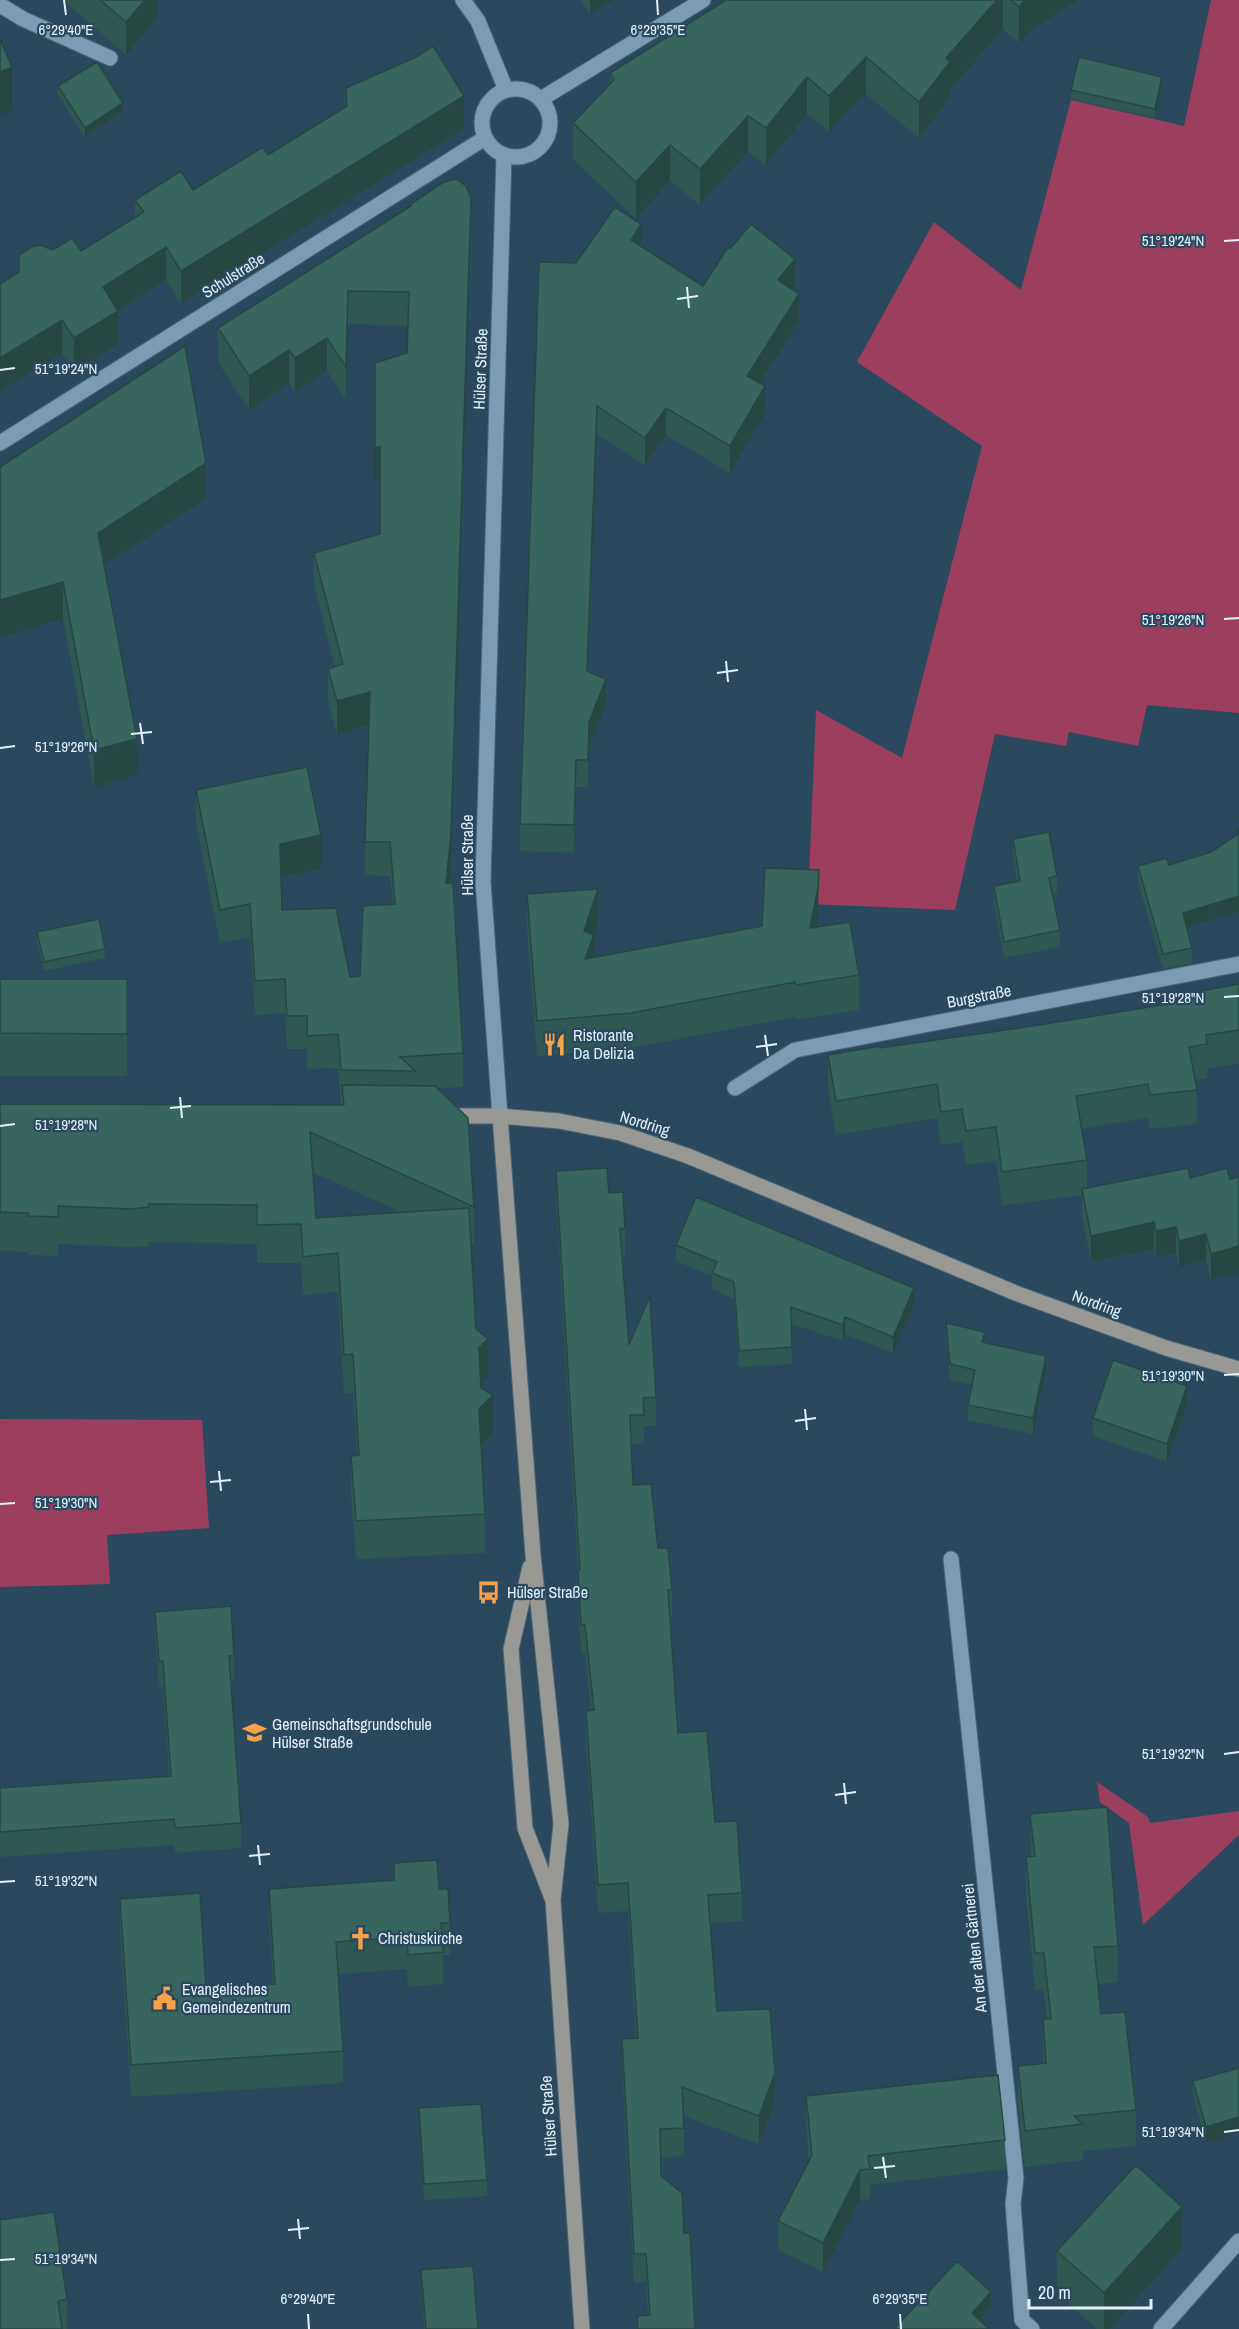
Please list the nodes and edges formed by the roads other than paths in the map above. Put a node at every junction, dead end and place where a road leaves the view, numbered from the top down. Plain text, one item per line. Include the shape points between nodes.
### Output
1 (463, 0) edge
2 (703, 0) edge
3 (0, 5) edge
4 (110, 58) dead end
5 (506, 90) junction
6 (541, 99) junction
7 (485, 138) junction
8 (504, 155) junction
9 (0, 443) edge
10 (1239, 964) edge
11 (735, 1088) dead end
12 (427, 1116) edge
13 (500, 1116) junction
14 (1239, 1369) edge
15 (533, 1555) junction
16 (951, 1559) dead end
17 (553, 1900) junction
18 (1239, 2241) edge
19 (582, 2329) edge
20 (1032, 2329) edge
21 (1161, 2329) edge

1 - 5 street via 478,21
2 - 6 street
3 - 4 street via 23,20
5 - 6 street via 525,90
5 - 7 street via 487,103 482,126
6 - 8 street via 550,119 544,141 526,155
7 - 8 street
7 - 9 street, Schulstraße
8 - 13 street, Hülser Straße via 483,882
10 - 11 street, Burgstraße via 795,1050
12 - 13 main road, Nordring
13 - 14 main road, Nordring via 620,1133 676,1152 1018,1294 1166,1348
13 - 15 main road, Hülser Straße
15 - 17 main road, Hülser Straße via 561,1824
15 - 17 main road, Hülser Straße via 511,1649 525,1828
16 - 20 street, An der alten Gärtnerei via 1016,2178 1013,2204 1022,2320
17 - 19 main road, Hülser Straße
18 - 21 street

